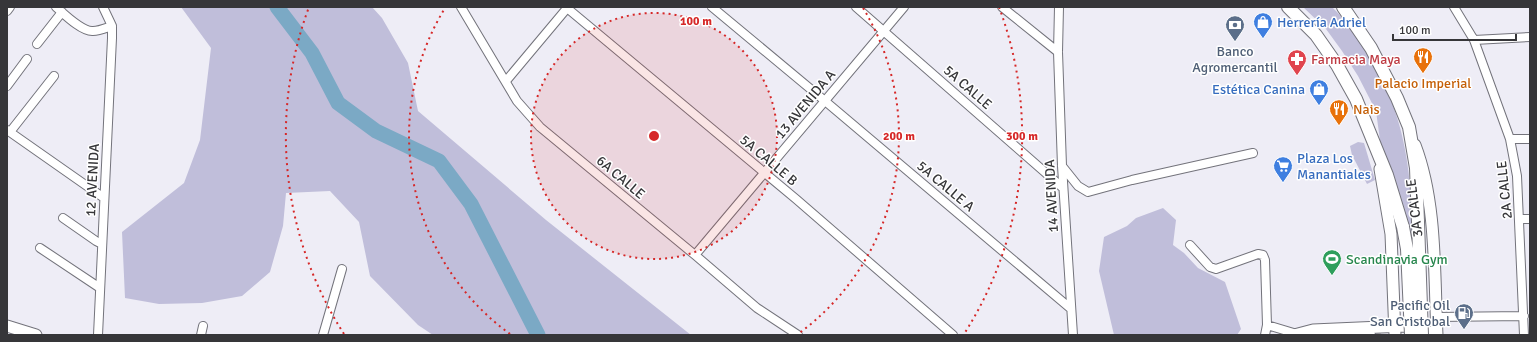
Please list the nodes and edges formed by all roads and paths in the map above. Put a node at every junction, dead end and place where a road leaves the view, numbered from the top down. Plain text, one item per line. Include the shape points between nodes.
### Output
1 (10, 7) edge
2 (104, 7) edge
3 (461, 7) edge
4 (567, 7) edge
5 (712, 7) edge
6 (856, 7) edge
7 (904, 7) edge
8 (1002, 7) edge
9 (1059, 7) edge
10 (1288, 7) edge
11 (1296, 7) edge
12 (1454, 7) edge
13 (59, 9) edge
14 (1344, 9) edge
15 (7, 11) edge
16 (112, 26) junction
17 (884, 30) junction
18 (1316, 35) junction
19 (1530, 37) edge
20 (1474, 40) junction
21 (37, 44) dead end
22 (1058, 52) junction
23 (27, 59) dead end
24 (54, 76) dead end
25 (506, 81) junction
26 (7, 86) edge
27 (825, 101) junction
28 (1409, 127) junction
29 (9, 131) edge
30 (1510, 139) junction
31 (1530, 139) edge
32 (1253, 153) dead end
33 (1378, 157) junction
34 (1062, 166) junction
35 (764, 173) junction
36 (1063, 188) junction
37 (104, 198) junction
38 (63, 218) dead end
39 (1520, 219) junction
40 (1530, 219) edge
41 (102, 244) junction
42 (1190, 245) dead end
43 (40, 248) dead end
44 (695, 255) junction
45 (342, 269) dead end
46 (1435, 287) junction
47 (100, 288) junction
48 (1526, 296) edge
49 (1395, 302) junction
50 (1070, 308) junction
51 (1524, 316) junction
52 (1436, 317) junction
53 (1267, 325) junction
54 (7, 326) edge
55 (203, 326) dead end
56 (1395, 330) edge
57 (1369, 334) edge
58 (36, 335) edge
59 (98, 335) edge
60 (201, 335) edge
61 (323, 335) edge
62 (798, 335) edge
63 (953, 335) edge
64 (1073, 335) edge
65 (1264, 335) edge
66 (1296, 335) edge
67 (1346, 335) edge
68 (1411, 335) edge
69 (1422, 335) edge
70 (1433, 335) edge
71 (1437, 335) edge
72 (1524, 335) edge

1 - 15 street
2 - 16 street
3 - 25 street, 6A CALLE
4 - 25 street
4 - 35 street, 5A CALLE B
5 - 27 street, 5A CALLE A
6 - 17 street, 5A CALLE
7 - 17 street, 13 AVENIDA A
8 - 22 street
9 - 22 street, 14 AVENIDA
10 - 18 main road
11 - 18 main road
12 - 20 street, 2A CALLE
13 - 16 street via 88,31
13 - 21 street
14 - 28 main road via 1377,60
16 - 37 street, 12 AVENIDA
17 - 27 street, 13 AVENIDA A
17 - 36 street, 5A CALLE
18 - 33 main road via 1356,98
19 - 20 street
20 - 30 street, 2A CALLE
22 - 34 street, 14 AVENIDA
23 - 26 street
24 - 29 street
25 - 44 street, 6A CALLE via 517,100 540,127
27 - 35 street, 13 AVENIDA A
27 - 50 street, 5A CALLE A
28 - 46 street, 3A CALLE via 1423,165 1429,192
28 - 69 main road, bridge via 1416,168
29 - 37 street
30 - 31 street
30 - 39 street, 2A CALLE via 1517,176
32 - 34 street via 1088,192 1078,186
33 - 49 street, 3A CALLE via 1391,234
33 - 68 main road, bridge via 1387,175 1403,227 1407,249
34 - 36 street, 14 AVENIDA
35 - 44 street, 13 AVENIDA A
35 - 63 street, 5A CALLE B
36 - 50 street, 14 AVENIDA
37 - 41 street, 12 AVENIDA
38 - 41 street
39 - 40 street
39 - 48 street, 2A CALLE
41 - 47 street, 12 AVENIDA
42 - 53 street via 1210,267 1216,269 1258,254 1263,255
43 - 47 street
44 - 62 street, 6A CALLE via 756,308
45 - 61 street
46 - 49 street via 1421,300
46 - 52 street, 3A CALLE
47 - 59 street, 12 AVENIDA
48 - 51 street, 2A CALLE
49 - 56 street, 3A CALLE
50 - 64 street, 14 AVENIDA
51 - 52 street
51 - 72 street, 2A CALLE
52 - 71 street, 3A CALLE
53 - 65 street
53 - 66 street
54 - 58 street
55 - 60 street
56 - 66 street via 1313,330
56 - 70 street via 1414,326
57 - 67 main road

